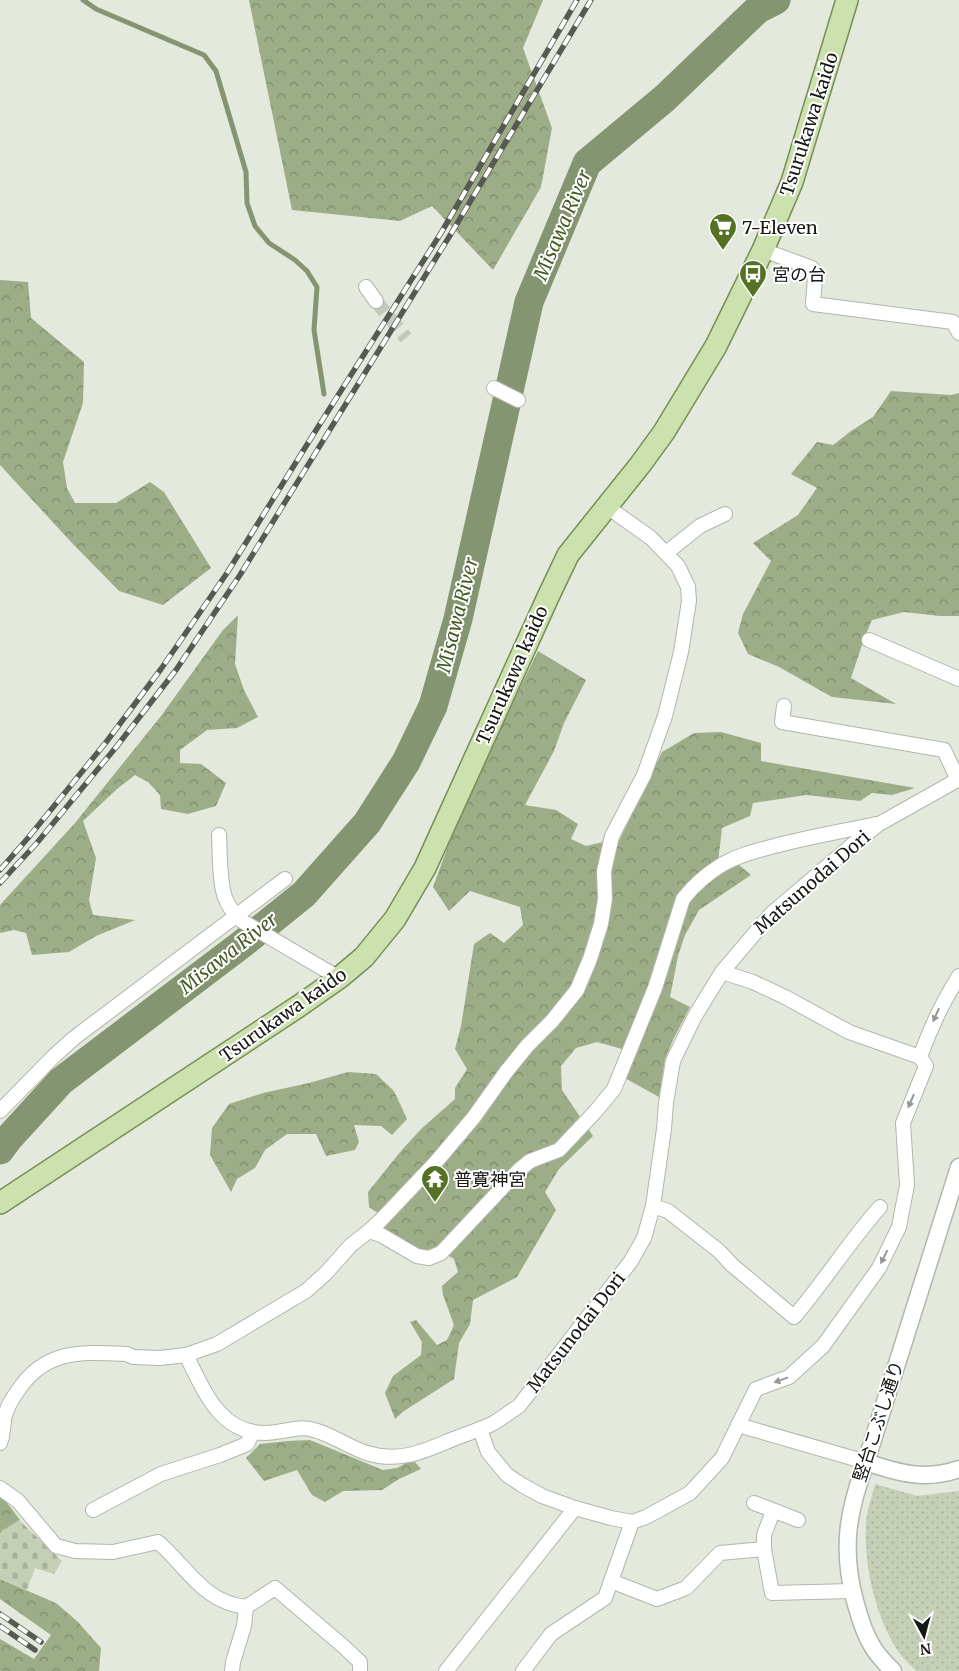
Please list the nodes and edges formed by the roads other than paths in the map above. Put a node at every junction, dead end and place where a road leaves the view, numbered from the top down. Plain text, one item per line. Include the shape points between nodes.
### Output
1 (847, 0) edge
2 (763, 250) junction
3 (366, 287) dead end
4 (376, 301) tunnel mouth
5 (959, 333) edge
6 (494, 388) dead end
7 (518, 400) dead end
8 (606, 506) junction
9 (725, 514) dead end
10 (666, 553) junction
11 (869, 640) dead end
12 (959, 679) edge
13 (784, 706) dead end
14 (958, 780) edge
15 (879, 824) junction
16 (219, 835) dead end
17 (285, 879) dead end
18 (239, 918) junction
19 (722, 972) junction
20 (959, 976) edge
21 (339, 978) junction
22 (920, 1057) junction
23 (0, 1111) edge
24 (959, 1167) edge
25 (954, 1197) edge
26 (0, 1203) edge
27 (653, 1206) junction
28 (880, 1207) dead end
29 (370, 1231) junction
30 (186, 1356) junction
31 (2, 1424) edge
32 (738, 1425) junction
33 (480, 1429) junction
34 (253, 1432) junction
35 (0, 1443) edge
36 (866, 1462) junction
37 (959, 1470) edge
38 (0, 1488) edge
39 (754, 1503) dead end
40 (575, 1508) junction
41 (93, 1510) dead end
42 (772, 1510) junction
43 (798, 1520) dead end
44 (632, 1522) junction
45 (764, 1549) junction
46 (611, 1581) junction
47 (852, 1591) junction
48 (246, 1608) junction
49 (871, 1645) junction
50 (232, 1671) edge
51 (360, 1671) edge
52 (446, 1671) edge
53 (523, 1671) edge
54 (888, 1671) edge
55 (893, 1671) edge

1 - 2 main road, Tsurukawa kaido via 792,182
2 - 5 street via 812,268 815,276 813,304 953,322
2 - 8 main road, Tsurukawa kaido via 716,346 669,424
3 - 4 street
6 - 7 street
8 - 10 street via 651,538
8 - 21 main road, Tsurukawa kaido via 564,563 425,868 394,919 364,957
9 - 10 street via 700,526
10 - 29 street via 678,566 688,587 688,614 681,652 665,716 644,775 612,836 604,871 605,899 601,924 577,990 527,1046 455,1140
11 - 12 street
13 - 14 street via 782,722 944,750
14 - 15 street, Matsunodai Dori
15 - 19 street, Matsunodai Dori via 771,914
15 - 29 street via 795,840 745,854 705,876 683,899 655,988 614,1089 595,1112 559,1150 530,1161 518,1171 441,1254 430,1258 418,1256
16 - 18 street via 226,901
17 - 18 street
18 - 21 street
18 - 23 street via 74,1038
19 - 22 street via 754,982 849,1032
19 - 27 street, Matsunodai Dori via 673,1061
20 -> 22 street via 941,1005
21 - 26 main road, Tsurukawa kaido
22 -> 32 street via 926,1066 902,1122 907,1185 899,1227 879,1268 823,1346 789,1377 756,1389
24 - 25 street, 竪台こぶし通り
25 - 36 street, 竪台こぶし通り
27 - 28 street via 668,1211 719,1251 794,1317 854,1236
27 - 33 street, Matsunodai Dori via 644,1238 631,1261 532,1390 519,1406
29 - 30 street via 351,1245 306,1291 217,1344
30 - 31 street via 160,1358 78,1353 56,1358 24,1380
30 - 34 street, Matsunodai Dori via 220,1414 240,1428
31 - 35 street
32 - 36 street
32 - 44 street via 722,1458 690,1493
33 - 34 street, Matsunodai Dori via 426,1451 396,1457 367,1453 304,1428
33 - 40 street via 488,1452 507,1475 542,1496
34 - 41 street via 247,1444 161,1474
36 - 37 street via 894,1472 920,1476
36 - 47 street, 竪台こぶし通り via 852,1503 848,1534
38 - 48 street via 18,1501 56,1546 75,1551 113,1552 158,1542 214,1598
39 - 42 street
40 - 44 street
40 - 52 street
42 - 43 street
42 - 45 street via 764,1535
44 - 46 street
45 - 46 street via 720,1553 686,1588 657,1599
45 - 47 street via 772,1593
46 - 53 street via 605,1598 551,1634
47 - 49 street, 竪台こぶし通り
48 - 50 street
48 - 51 street via 275,1588 360,1662
49 - 54 street
49 - 55 street, 竪台こぶし通り

